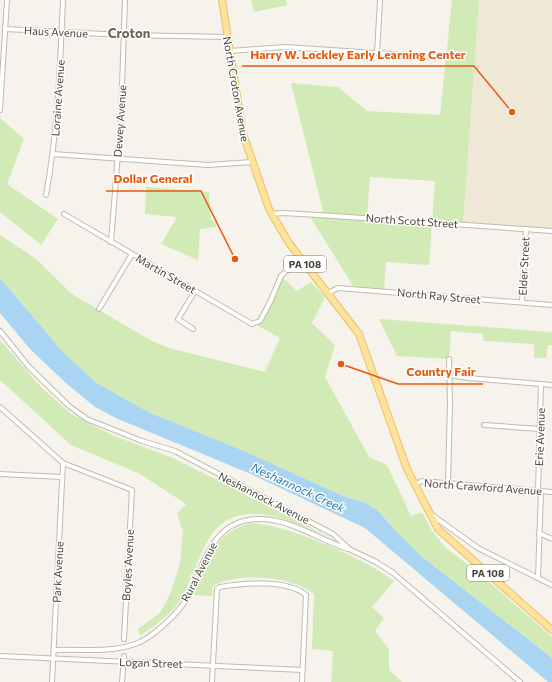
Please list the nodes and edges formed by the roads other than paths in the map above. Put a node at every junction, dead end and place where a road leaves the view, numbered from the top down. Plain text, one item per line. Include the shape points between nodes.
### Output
1 (7, 0) edge
2 (63, 0) edge
3 (125, 0) edge
4 (222, 0) edge
5 (380, 0) edge
6 (5, 29) junction
7 (62, 33) junction
8 (124, 35) junction
9 (228, 37) junction
10 (230, 51) junction
11 (376, 53) junction
12 (437, 57) dead end
13 (0, 110) edge
14 (53, 154) junction
15 (117, 159) junction
16 (252, 162) junction
17 (46, 196) dead end
18 (64, 214) dead end
19 (272, 214) junction
20 (526, 229) junction
21 (552, 231) edge
22 (111, 242) junction
23 (132, 254) junction
24 (300, 258) junction
25 (195, 291) junction
26 (328, 293) junction
27 (522, 302) junction
28 (552, 305) edge
29 (99, 309) dead end
30 (193, 328) dead end
31 (0, 330) edge
32 (449, 359) dead end
33 (450, 375) junction
34 (541, 384) junction
35 (552, 385) edge
36 (0, 407) edge
37 (484, 425) dead end
38 (540, 429) junction
39 (63, 463) junction
40 (0, 474) edge
41 (62, 477) junction
42 (448, 483) junction
43 (415, 484) junction
44 (539, 491) junction
45 (552, 492) edge
46 (428, 513) junction
47 (539, 533) junction
48 (552, 539) edge
49 (349, 549) junction
50 (538, 578) junction
51 (552, 585) edge
52 (552, 630) edge
53 (124, 639) dead end
54 (54, 650) junction
55 (0, 656) edge
56 (124, 656) dead end
57 (53, 658) junction
58 (123, 662) junction
59 (213, 666) junction
60 (303, 670) junction
61 (52, 682) edge
62 (122, 682) edge
63 (212, 682) edge
64 (302, 682) edge
65 (520, 682) edge

1 - 6 street
2 - 7 street, Loraine Avenue
3 - 8 street, Dewey Avenue
4 - 9 main road, North Croton Avenue / PA 108
5 - 11 street
6 - 7 street, Haus Avenue
6 - 13 street
7 - 8 street, Haus Avenue
7 - 14 street, Loraine Avenue
8 - 9 street, Haus Avenue
8 - 15 street, Dewey Avenue
9 - 10 main road, North Croton Avenue / PA 108
10 - 11 street via 285,47
10 - 16 main road, North Croton Avenue / PA 108 via 242,130
11 - 12 street
14 - 15 street
14 - 17 street, Loraine Avenue
15 - 16 street via 208,165
15 - 22 street, Dewey Avenue
16 - 19 main road, North Croton Avenue / PA 108
18 - 22 street, Martin Street
19 - 20 street, North Scott Street
19 - 24 main road, North Croton Avenue / PA 108
20 - 21 street, North Scott Street
20 - 27 street, Elder Street
22 - 23 street, Martin Street
23 - 25 street, Martin Street
23 - 29 street
24 - 25 street, Martin Street via 281,276 260,321 252,324
24 - 26 main road, North Croton Avenue / PA 108
25 - 30 street via 178,319
26 - 27 street, North Ray Street via 338,288
26 - 43 main road, North Croton Avenue / PA 108 via 354,325 363,342
27 - 28 street, North Ray Street
31 - 49 street, Neshannock Avenue via 29,367 78,413 97,424 181,454 331,532
32 - 33 street
33 - 34 street
33 - 42 street
34 - 35 street
34 - 38 street, Erie Avenue
36 - 39 street
37 - 38 street
38 - 44 street, Erie Avenue
39 - 41 street, Park Avenue
39 - 53 street, Boyles Avenue via 132,490
40 - 41 street
41 - 54 street, Park Avenue
42 - 43 street, North Crawford Avenue via 422,481
42 - 44 street, North Crawford Avenue
43 - 46 main road, North Croton Avenue / PA 108
44 - 45 street, North Crawford Avenue
44 - 47 street, Erie Avenue
46 - 50 street via 478,548
46 - 52 main road, North Croton Avenue / PA 108 via 443,535
47 - 48 street
47 - 50 street, Erie Avenue
49 - 54 street, Rural Avenue via 275,521 255,519 238,523 224,532 211,546 187,599 178,612 143,641 120,648
49 - 65 street, Neshannock Avenue via 392,572
50 - 51 street
54 - 57 street, Park Avenue
55 - 57 street, Logan Street
56 - 58 street
57 - 58 street, Logan Street
57 - 61 street, Park Avenue
58 - 59 street, Logan Street
58 - 62 street
59 - 60 street, Logan Street
59 - 60 street via 218,589 250,583 272,584 299,590 306,595
59 - 63 street
60 - 64 street

